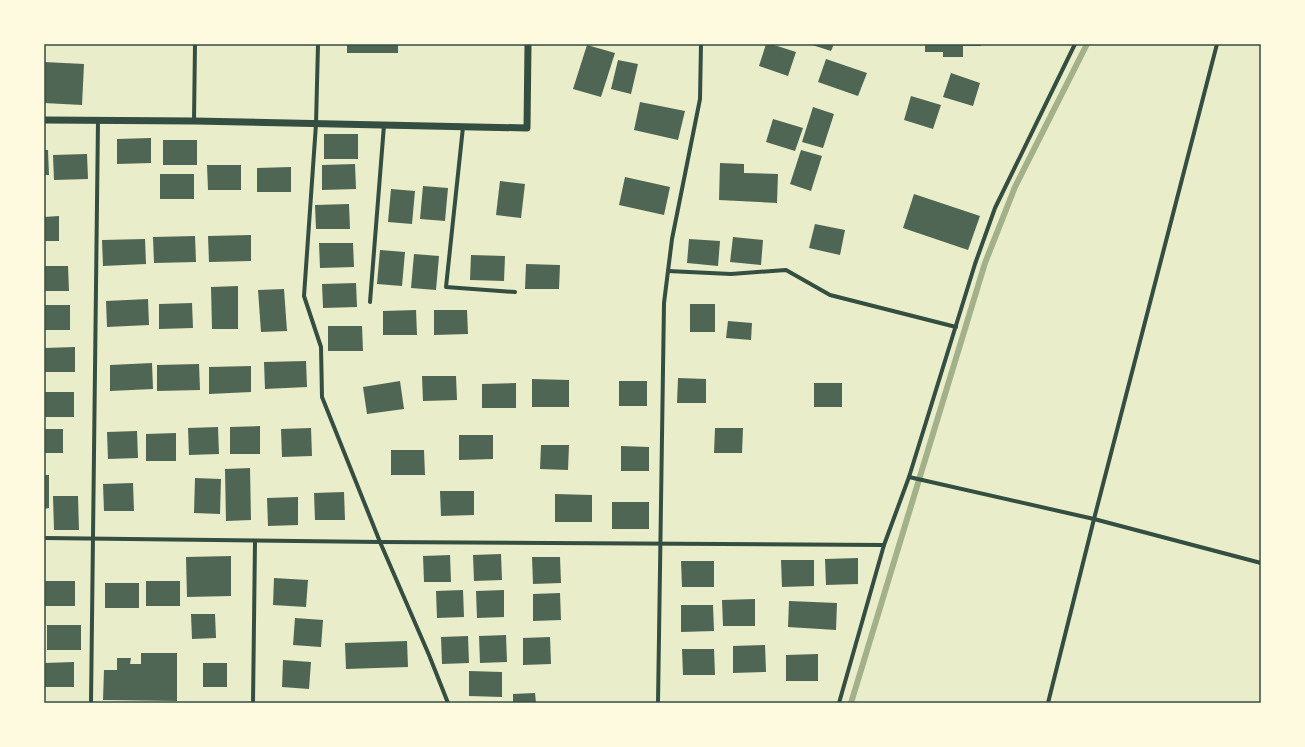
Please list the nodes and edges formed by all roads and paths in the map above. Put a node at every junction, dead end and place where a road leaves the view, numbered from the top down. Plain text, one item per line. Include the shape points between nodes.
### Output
1 (195, 44) edge
2 (318, 44) edge
3 (528, 44) edge
4 (701, 44) edge
5 (1075, 44) edge
6 (1217, 44) edge
7 (44, 120) edge
8 (98, 120) junction
9 (194, 121) junction
10 (316, 124) junction
11 (384, 125) junction
12 (462, 127) junction
13 (668, 271) junction
14 (514, 292) dead end
15 (370, 302) dead end
16 (956, 327) junction
17 (909, 477) junction
18 (1094, 519) junction
19 (44, 538) edge
20 (93, 539) junction
21 (254, 540) junction
22 (380, 542) junction
23 (660, 543) junction
24 (884, 545) junction
25 (1261, 563) edge
26 (91, 703) edge
27 (253, 703) edge
28 (448, 703) edge
29 (658, 703) edge
30 (838, 703) edge
31 (1048, 703) edge

1 - 9 street
2 - 10 street
3 - 12 street via 527,128
4 - 13 street via 700,99
5 - 16 street via 995,208
6 - 18 street
7 - 8 street
8 - 9 street
8 - 20 street
9 - 10 street
10 - 11 street
10 - 22 street via 304,296 321,347 322,397
11 - 12 street
11 - 15 street
12 - 14 street via 446,287
13 - 16 street via 731,274 786,270 830,295
13 - 23 street via 664,303
16 - 17 street
17 - 18 street
17 - 24 street
18 - 25 street
18 - 31 street
19 - 20 street
20 - 21 street
20 - 26 street
21 - 22 street
21 - 27 street
22 - 23 street
22 - 28 street
23 - 24 street
23 - 29 street
24 - 30 street

